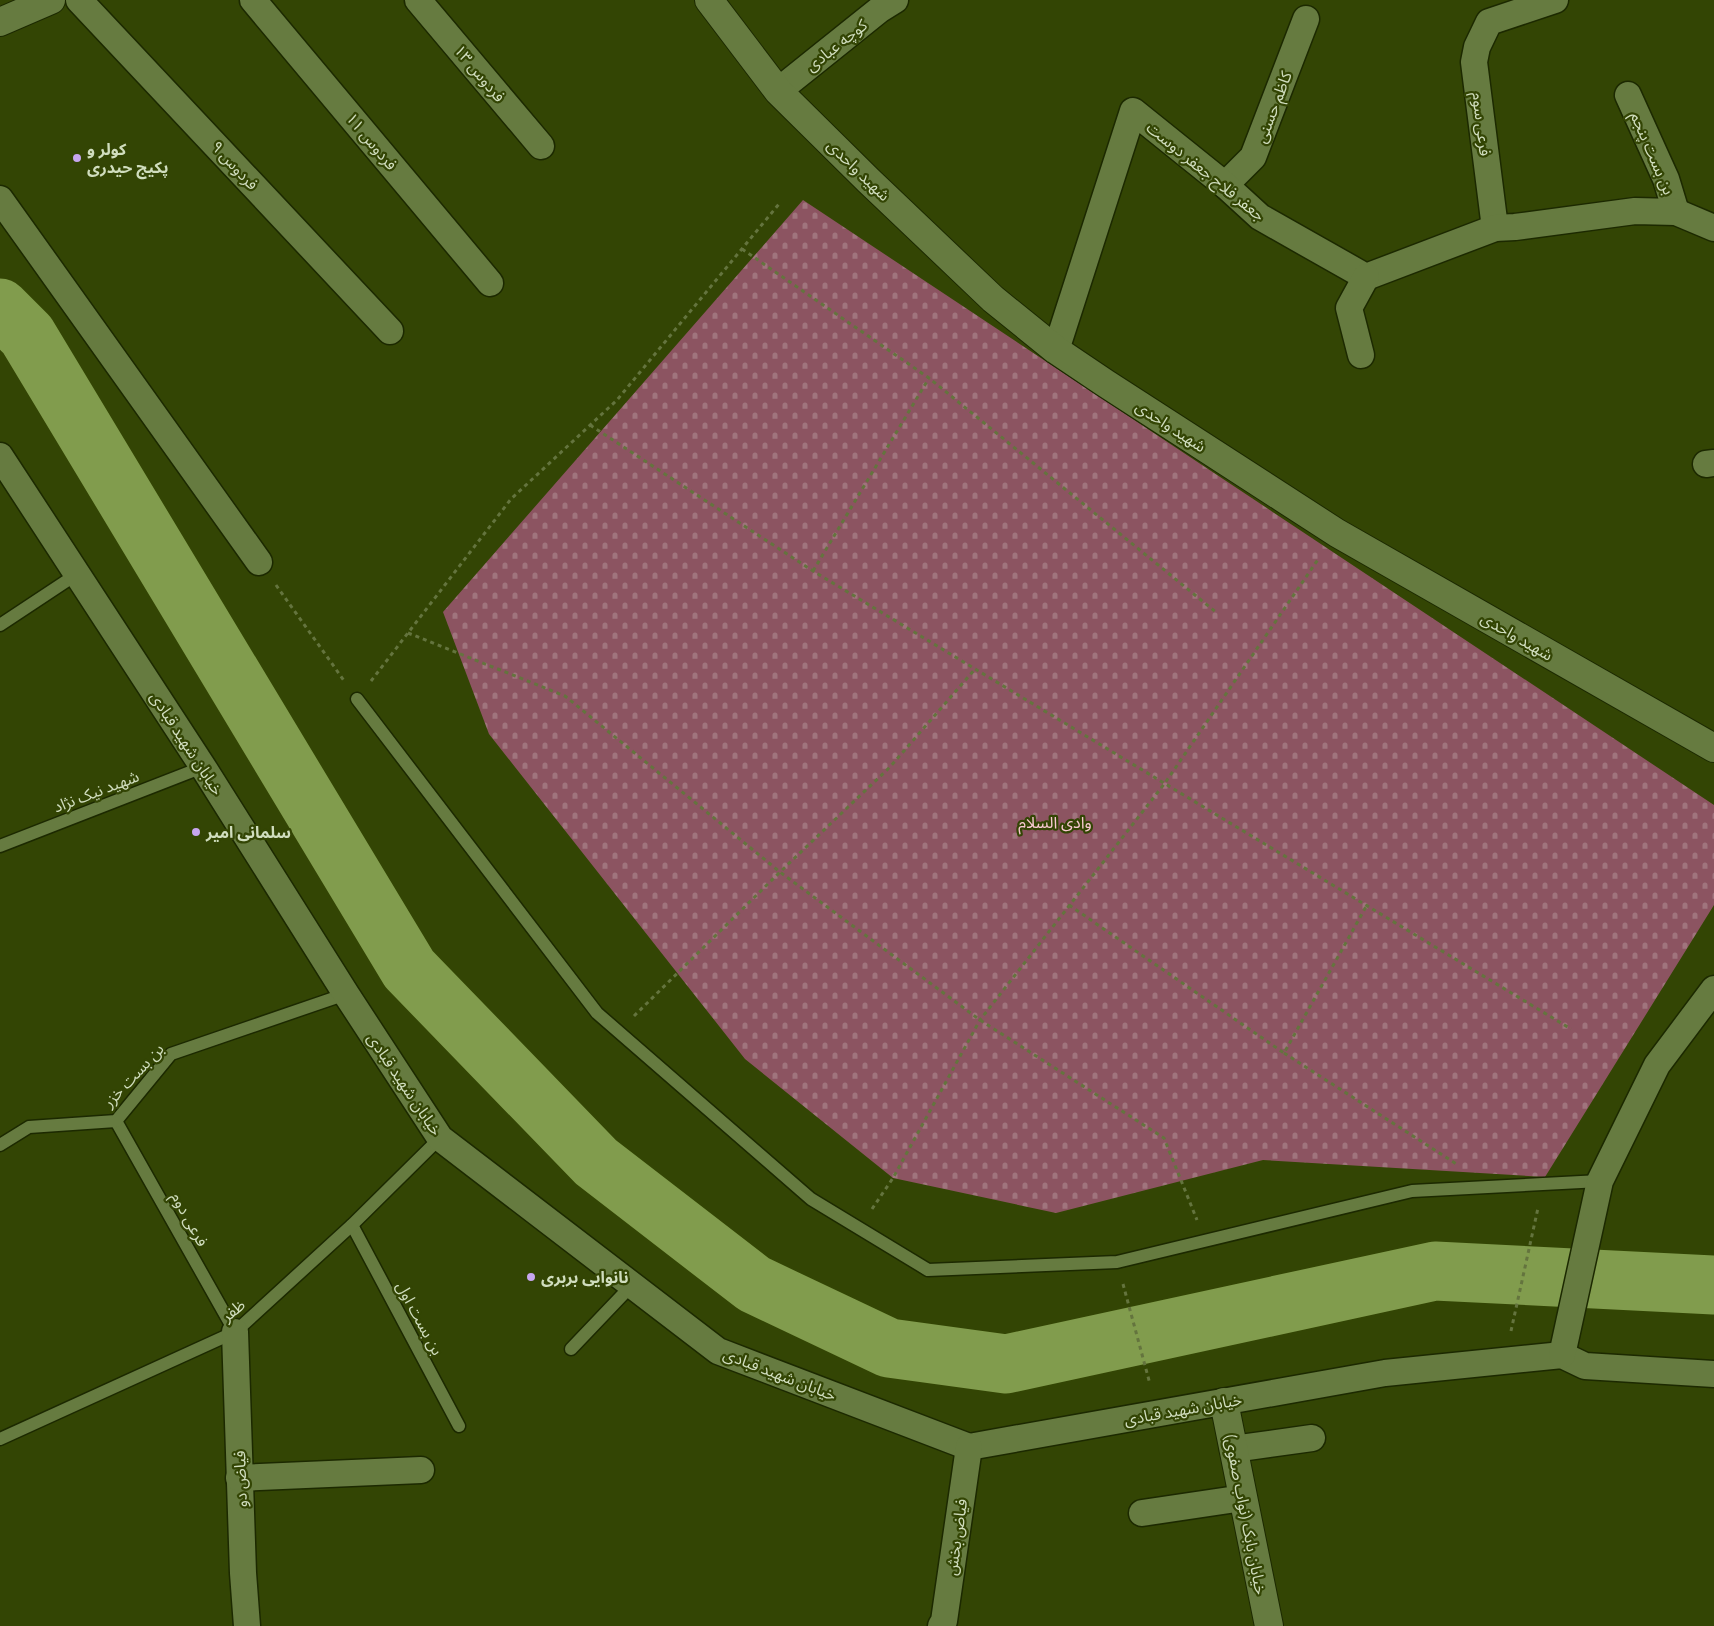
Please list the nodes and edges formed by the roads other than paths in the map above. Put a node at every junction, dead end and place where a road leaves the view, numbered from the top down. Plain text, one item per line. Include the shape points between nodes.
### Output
1 (51, 0) edge
2 (79, 0) edge
3 (253, 0) edge
4 (418, 0) edge
5 (709, 0) edge
6 (895, 0) edge
7 (1554, 0) edge
8 (1306, 19) dead end
9 (0, 22) edge
10 (778, 91) junction
11 (1628, 95) dead end
12 (541, 146) dead end
13 (1224, 185) junction
14 (0, 199) edge
15 (1676, 212) junction
16 (1495, 228) junction
17 (1714, 228) edge
18 (1366, 277) junction
19 (490, 283) dead end
20 (390, 331) dead end
21 (1056, 350) junction
22 (1362, 355) dead end
23 (1, 460) edge
24 (259, 562) road end
25 (77, 574) junction
26 (0, 625) edge
27 (357, 699) road end
28 (1714, 748) edge
29 (203, 767) junction
30 (0, 846) edge
31 (1714, 989) edge
32 (346, 994) junction
33 (116, 1121) junction
34 (440, 1138) junction
35 (0, 1146) edge
36 (1600, 1181) junction
37 (352, 1225) junction
38 (632, 1285) junction
39 (235, 1332) junction
40 (572, 1349) dead end
41 (1562, 1355) junction
42 (1714, 1374) edge
43 (1224, 1402) junction
44 (459, 1426) dead end
45 (1312, 1438) dead end
46 (0, 1439) edge
47 (969, 1447) junction
48 (1233, 1449) junction
49 (421, 1470) dead end
50 (240, 1478) junction
51 (1243, 1498) junction
52 (1142, 1514) dead end
53 (247, 1626) edge
54 (941, 1626) edge
55 (1269, 1626) edge

1 - 9 street
2 - 20 street, فردوس ۹
3 - 19 street, فردوس ۱۱
4 - 12 street, فردوس ۱۳
5 - 10 street, شهید واحدی
6 - 10 street, کوچه عبادی
7 - 16 street, فرعی سوم via 1488,22 1477,47 1474,62
8 - 13 street, کاظم حسنی via 1254,157
10 - 21 street, شهید واحدی via 993,299
11 - 15 street, بن بست پنجم via 1666,179
13 - 18 street, جعفر فلاح جعفر دوست via 1260,217
13 - 21 street, جعفر فلاح جعفر دوست via 1133,111
14 - 24 street
15 - 16 street via 1635,211
15 - 17 street
16 - 18 street
18 - 22 street via 1349,308
21 - 28 street, شهید واحدی via 1337,533
23 - 25 street, خیابان شهید قبادی
25 - 26 lane
25 - 29 street, خیابان شهید قبادی
27 - 36 lane via 597,1013 811,1199 928,1270 1117,1262 1412,1191
29 - 30 lane, شهید نیک نژاد
29 - 32 street, خیابان شهید قبادی
31 - 36 street via 1657,1065
32 - 33 lane, بن بست خزر via 171,1054
32 - 34 street, خیابان شهید قبادی
33 - 35 lane, بن بست خزر via 29,1128
33 - 39 lane, فرعی دوم
34 - 37 lane, ظفر
34 - 38 street, خیابان شهید قبادی
36 - 41 street
37 - 39 lane, ظفر
37 - 44 lane, بن بست اول
38 - 40 lane
38 - 47 street, خیابان شهید قبادی via 718,1350
39 - 46 lane, ظفر
39 - 50 street, فیاض دو
41 - 42 street via 1585,1366
41 - 43 street, خیابان شهید قبادی via 1385,1373
43 - 47 street, خیابان شهید قبادی
43 - 48 street, خیابان بابک (نواب صفوی)
45 - 48 street
47 - 54 street, فیاض بخش
48 - 51 street, خیابان بابک (نواب صفوی)
49 - 50 street
50 - 53 street, فیاض دو
51 - 52 street
51 - 55 street, خیابان بابک (نواب صفوی)

